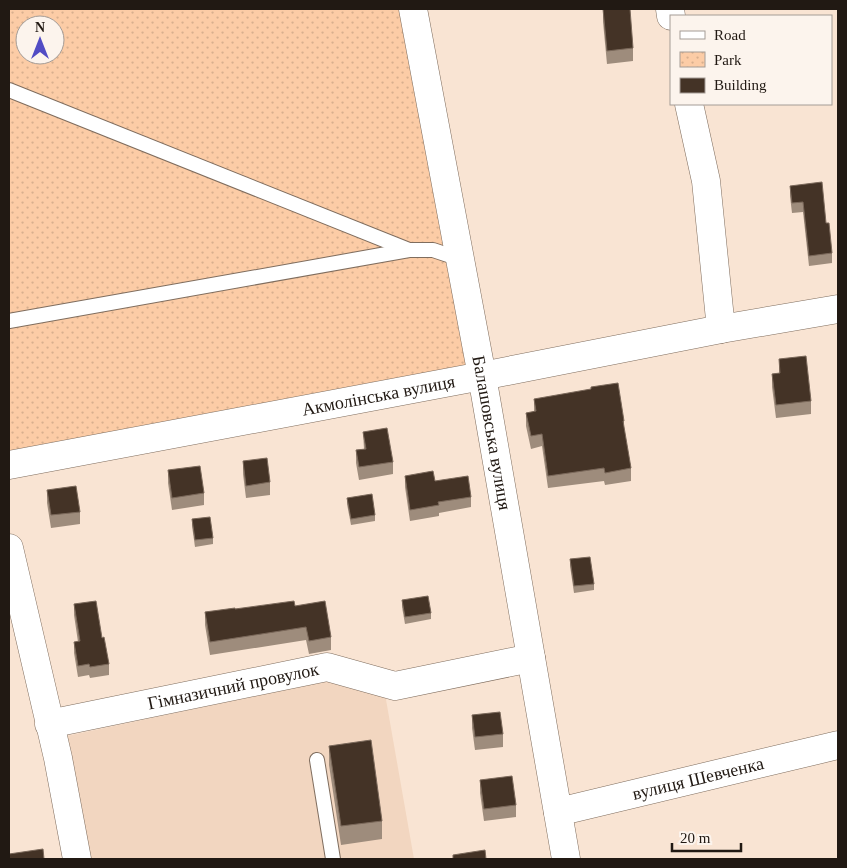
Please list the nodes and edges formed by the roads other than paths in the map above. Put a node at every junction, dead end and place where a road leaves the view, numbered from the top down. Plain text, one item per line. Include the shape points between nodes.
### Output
1 (413, 9) edge
2 (9, 90) edge
3 (689, 105) edge
4 (409, 250) junction
5 (460, 259) junction
6 (838, 309) edge
7 (9, 321) edge
8 (721, 328) junction
9 (482, 376) junction
10 (9, 465) edge
11 (9, 548) edge
12 (531, 658) junction
13 (49, 724) junction
14 (838, 745) edge
15 (317, 760) dead end
16 (558, 812) junction
17 (77, 859) edge
18 (333, 859) edge
19 (566, 859) edge

1 - 5 street, Балашовська вулиця
2 - 4 lane
3 - 8 street via 706,181
4 - 5 lane via 433,250
4 - 7 lane
5 - 9 street, Балашовська вулиця
6 - 8 street, Акмолінська вулиця
8 - 9 street, Акмолінська вулиця
9 - 10 street, Акмолінська вулиця
9 - 12 street, Балашовська вулиця
11 - 13 street
12 - 13 street, Гімназичний провулок via 395,686 326,667
12 - 16 street, Балашовська вулиця
13 - 17 street
14 - 16 street, вулиця Шевченка
15 - 18 lane
16 - 19 street, Балашовська вулиця

